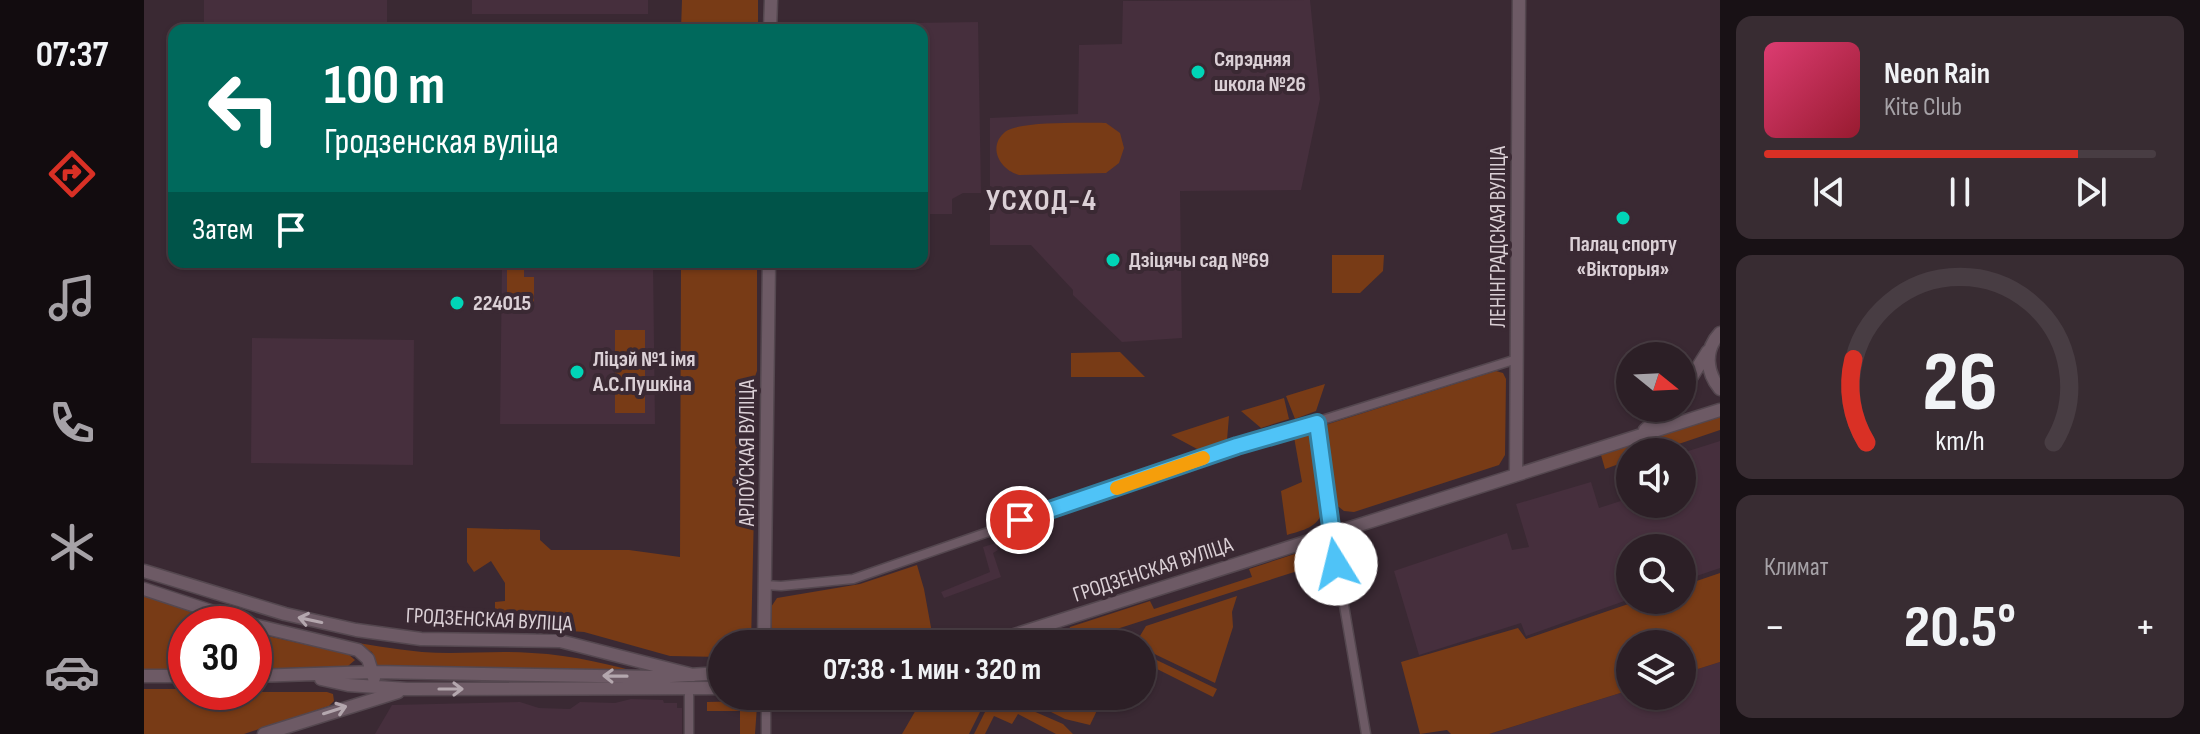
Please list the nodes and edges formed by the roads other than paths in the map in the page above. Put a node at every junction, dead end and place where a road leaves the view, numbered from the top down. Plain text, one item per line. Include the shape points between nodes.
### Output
1 (771, 0) edge
2 (1519, 0) edge
3 (770, 24) edge
4 (769, 268) edge
5 (1716, 337) edge
6 (1517, 359) junction
7 (1696, 369) edge
8 (1720, 389) edge
9 (1720, 410) edge
10 (1653, 422) edge
11 (1317, 423) junction
12 (1639, 434) junction
13 (1516, 474) junction
14 (1332, 535) junction
15 (144, 571) edge
16 (765, 585) junction
17 (144, 589) edge
18 (195, 606) edge
19 (272, 630) edge
20 (764, 630) edge
21 (1030, 630) edge
22 (374, 672) junction
23 (708, 674) edge
24 (693, 675) junction
25 (144, 676) edge
26 (168, 676) edge
27 (272, 676) edge
28 (307, 676) junction
29 (373, 686) junction
30 (407, 689) junction
31 (708, 689) edge
32 (689, 690) junction
33 (766, 710) edge
34 (264, 734) edge
35 (689, 734) edge
36 (766, 734) edge
37 (1366, 734) edge

1 - 3 main road
2 - 6 main road, ЛЕНІНГРАДСКАЯ ВУЛІЦА
4 - 16 main road, АРЛОЎСКАЯ ВУЛІЦА
5 - 7 main road
5 - 8 main road via 1709,371
6 - 11 street
6 - 13 main road, ЛЕНІНГРАДСКАЯ ВУЛІЦА
9 - 12 main road, ГРОДЗЕНСКАЯ ВУЛІЦА
10 - 12 main road, ГРОДЗЕНСКАЯ ВУЛІЦА
11 - 14 street
11 - 16 street via 853,579
12 - 13 main road, ГРОДЗЕНСКАЯ ВУЛІЦА
13 - 14 main road, ГРОДЗЕНСКАЯ ВУЛІЦА
14 - 21 main road, ГРОДЗЕНСКАЯ ВУЛІЦА
14 - 37 street
24 -> 15 main road, ГРОДЗЕНСКАЯ ВУЛІЦА via 560,641 421,639 356,630
16 - 20 main road, АРЛОЎСКАЯ ВУЛІЦА
17 - 18 main road
19 - 22 main road via 352,648 368,659
24 -> 22 main road, ГРОДЗЕНСКАЯ ВУЛІЦА
22 - 28 main road, ГРОДЗЕНСКАЯ ВУЛІЦА
22 - 29 main road
23 - 24 main road, ГРОДЗЕНСКАЯ ВУЛІЦА
25 - 26 main road
27 - 28 main road, ГРОДЗЕНСКАЯ ВУЛІЦА
28 - 29 main road, ГРОДЗЕНСКАЯ ВУЛІЦА
29 - 30 main road, ГРОДЗЕНСКАЯ ВУЛІЦА
30 -> 32 main road, ГРОДЗЕНСКАЯ ВУЛІЦА
34 -> 30 main road
31 - 32 main road, ГРОДЗЕНСКАЯ ВУЛІЦА
32 - 35 street
33 - 36 street

